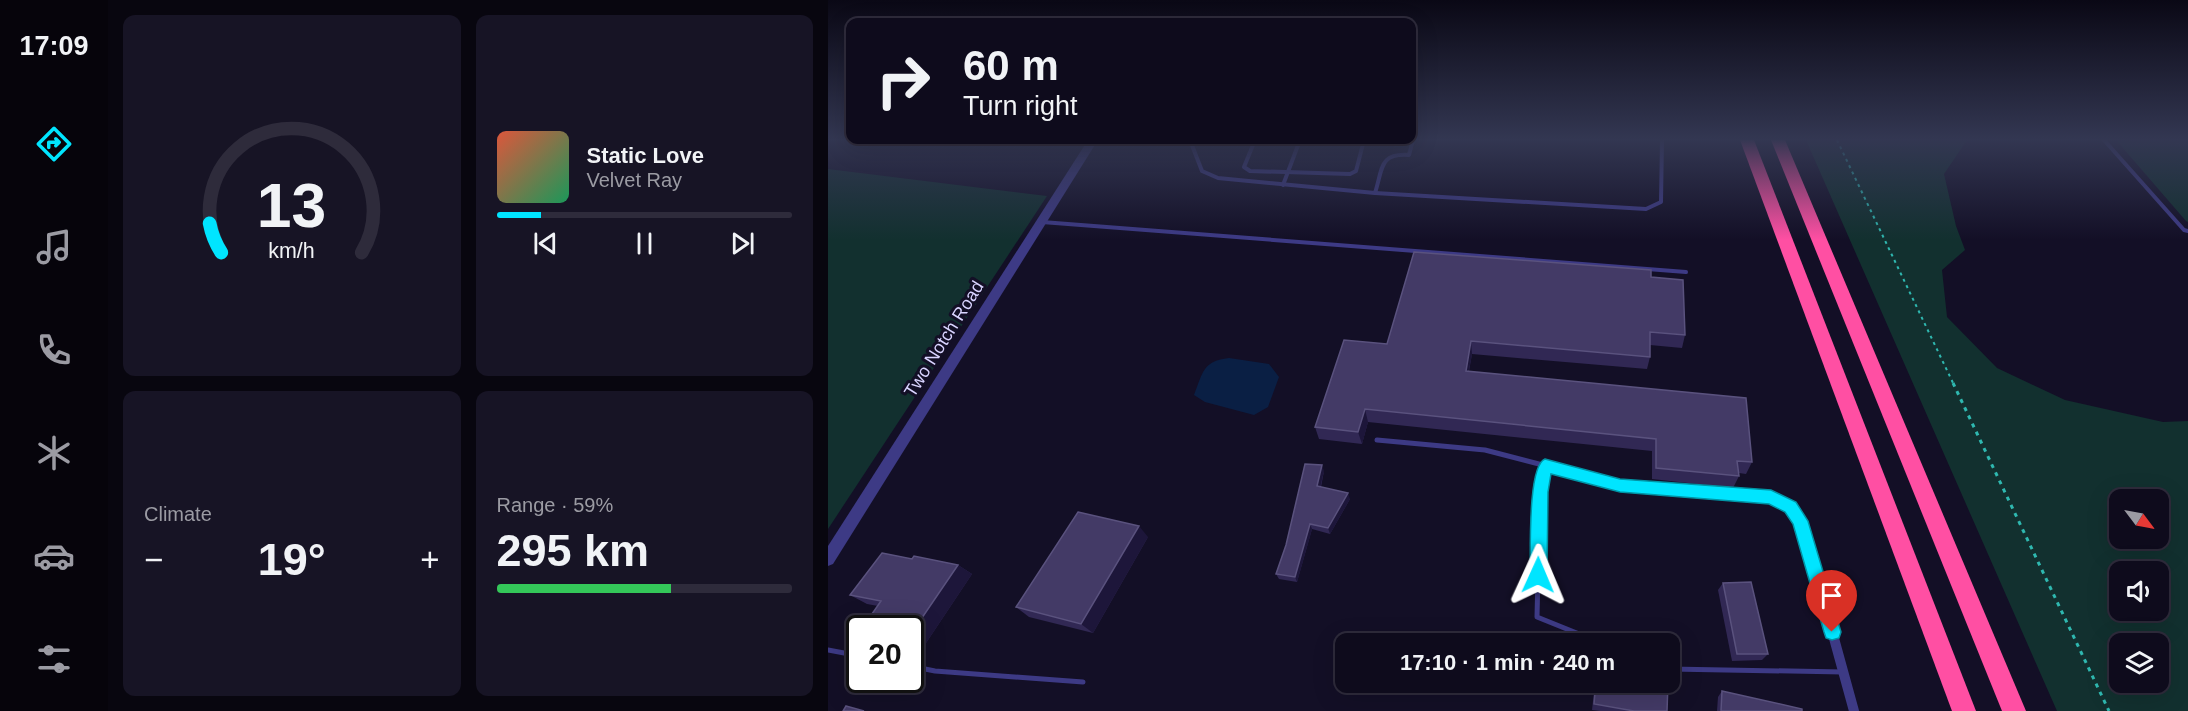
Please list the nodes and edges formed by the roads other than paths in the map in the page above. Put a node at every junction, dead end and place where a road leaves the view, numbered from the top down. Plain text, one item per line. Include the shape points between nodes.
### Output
1 (1071, 173) edge
2 (1207, 173) edge
3 (1288, 173) edge
4 (1381, 173) edge
5 (1662, 173) edge
6 (1760, 173) edge
7 (1792, 173) edge
8 (2133, 173) edge
9 (1283, 185) junction
10 (1375, 193) junction
11 (1039, 222) junction
12 (2188, 231) edge
13 (1686, 272) dead end
14 (1377, 440) dead end
15 (1545, 466) junction
16 (1810, 551) joint
17 (828, 559) edge
18 (1577, 633) edge
19 (828, 650) edge
20 (846, 653) edge
21 (924, 669) edge
22 (1680, 669) edge
23 (1843, 672) junction
24 (1083, 682) dead end
25 (1854, 711) edge
26 (1964, 711) edge
27 (2014, 711) edge

1 - 11 street, Two Notch Road
2 - 9 lane via 1218,178
3 - 9 lane
4 - 10 lane
5 - 10 lane via 1660,202 1655,207 1636,210
6 - 26 highway
7 - 27 highway
8 - 12 lane
9 - 10 lane
11 - 13 lane
11 - 17 street, Two Notch Road
14 - 15 lane via 1485,450
15 - 16 lane via 1620,485 1775,498 1797,514
15 - 18 lane via 1540,492 1537,617
16 - 23 street
19 - 20 lane
21 - 24 lane
22 - 23 lane
23 - 25 street

